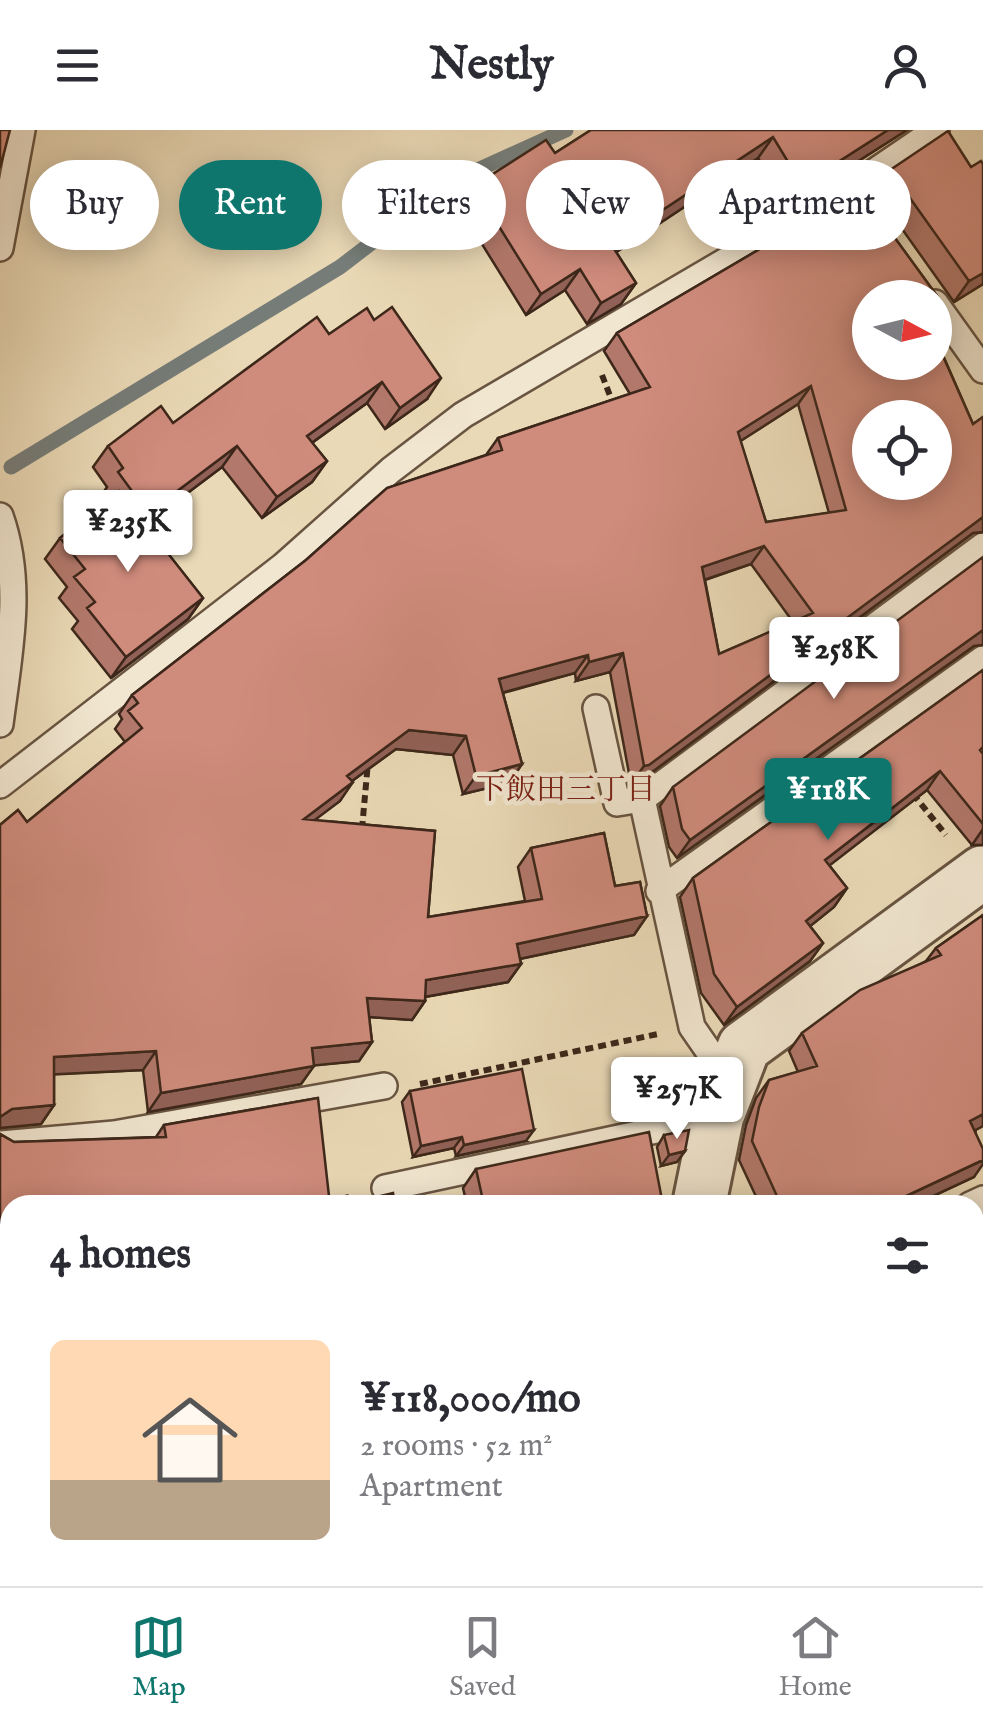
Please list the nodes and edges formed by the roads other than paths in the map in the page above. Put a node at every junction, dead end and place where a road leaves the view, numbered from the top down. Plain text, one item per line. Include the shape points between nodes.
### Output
1 (22, 130) edge
2 (936, 130) edge
3 (892, 160) edge
4 (0, 246) edge
5 (744, 250) edge
6 (952, 327) edge
7 (983, 370) edge
8 (0, 516) edge
9 (983, 546) edge
10 (983, 659) edge
11 (596, 708) dead end
12 (0, 724) edge
13 (0, 784) edge
14 (642, 799) junction
15 (980, 874) edge
16 (659, 891) junction
17 (384, 1086) road end
18 (724, 1099) junction
19 (0, 1144) edge
20 (385, 1188) dead end
21 (701, 1195) edge

1 - 4 lane
2 - 3 lane
5 - 13 lane via 463,415 284,566
6 - 7 lane
8 - 12 lane via 10,544 15,603
9 - 14 lane
10 - 16 lane
11 - 14 lane via 617,803
14 - 16 lane
15 - 18 street via 744,1047
16 - 18 lane via 692,1027
17 - 19 lane via 114,1134
18 - 20 lane
18 - 21 street

